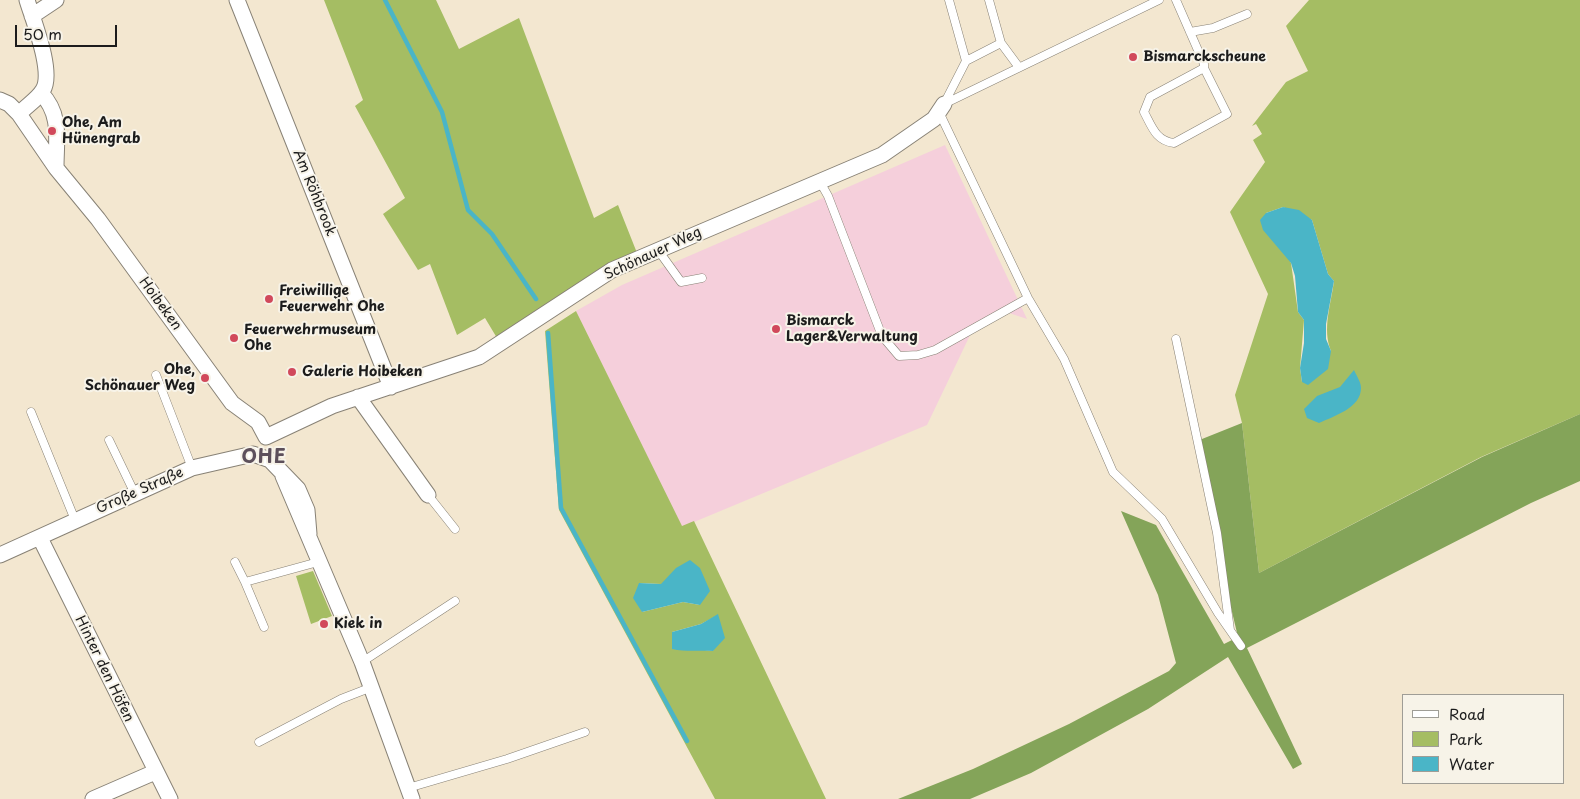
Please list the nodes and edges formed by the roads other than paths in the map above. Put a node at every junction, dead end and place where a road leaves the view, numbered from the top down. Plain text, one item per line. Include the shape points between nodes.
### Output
1 (27, 0) edge
2 (56, 0) edge
3 (237, 0) edge
4 (949, 0) edge
5 (989, 0) edge
6 (1159, 0) edge
7 (1176, 0) edge
8 (1247, 14) dead end
9 (32, 16) junction
10 (1190, 32) junction
11 (1001, 43) junction
12 (966, 61) junction
13 (1018, 66) junction
14 (1204, 68) junction
15 (41, 93) junction
16 (0, 100) edge
17 (942, 108) junction
18 (18, 114) junction
19 (56, 168) junction
20 (819, 180) junction
21 (658, 250) junction
22 (702, 278) dead end
23 (1028, 298) junction
24 (1176, 339) dead end
25 (156, 375) dead end
26 (391, 387) junction
27 (358, 397) junction
28 (31, 412) dead end
29 (266, 437) junction
30 (109, 440) dead end
31 (264, 456) junction
32 (192, 468) junction
33 (134, 492) junction
34 (428, 495) joint
35 (75, 520) junction
36 (455, 529) dead end
37 (40, 538) junction
38 (0, 555) edge
39 (235, 562) dead end
40 (318, 562) junction
41 (244, 582) junction
42 (455, 600) dead end
43 (264, 627) dead end
44 (1230, 631) junction
45 (1240, 646) dead end
46 (362, 662) junction
47 (372, 687) junction
48 (585, 732) dead end
49 (259, 742) dead end
50 (155, 772) junction
51 (410, 794) edge
52 (93, 799) edge
53 (170, 799) edge

1 - 9 street
2 - 9 street
3 - 26 street, Am Röhbrook
4 - 12 lane
5 - 11 lane
6 - 13 lane
7 - 10 lane
8 - 10 lane via 1213,28
9 - 15 street via 46,74 46,85
10 - 14 lane
11 - 12 lane
11 - 13 lane
12 - 17 lane
13 - 17 lane
14 - 14 lane via 1146,102 1144,112 1158,137 1165,142 1174,144 1227,114
15 - 18 street
15 - 19 street via 56,115
16 - 18 street, Hoibeken
17 - 20 street, Schönauer Weg via 934,119 882,155
17 - 23 lane
18 - 19 street, Hoibeken
19 - 29 street, Hoibeken via 98,219 232,403 258,422
20 - 21 street, Schönauer Weg
20 - 23 lane via 882,336 899,356 918,356 935,350
21 - 22 lane via 681,282
21 - 26 street, Schönauer Weg via 612,270 479,357
23 - 44 lane via 1064,359 1113,472 1162,519
24 - 44 lane via 1217,533
25 - 32 lane
26 - 27 street, Schönauer Weg
27 - 29 street, Schönauer Weg
27 - 34 street
28 - 35 lane
29 - 31 street
30 - 33 lane
31 - 32 street, Große Straße via 243,456
31 - 40 street via 282,472
32 - 33 street, Große Straße
33 - 35 street, Große Straße
34 - 36 lane
35 - 37 street, Große Straße
37 - 38 street, Große Straße
37 - 50 street, Hinter den Höfen
39 - 41 lane
40 - 41 lane
40 - 46 street
41 - 43 lane
42 - 46 lane
44 - 45 lane
46 - 47 street
47 - 49 lane via 341,699
47 - 51 street
48 - 51 lane
50 - 52 street
50 - 53 street, Hinter den Höfen

